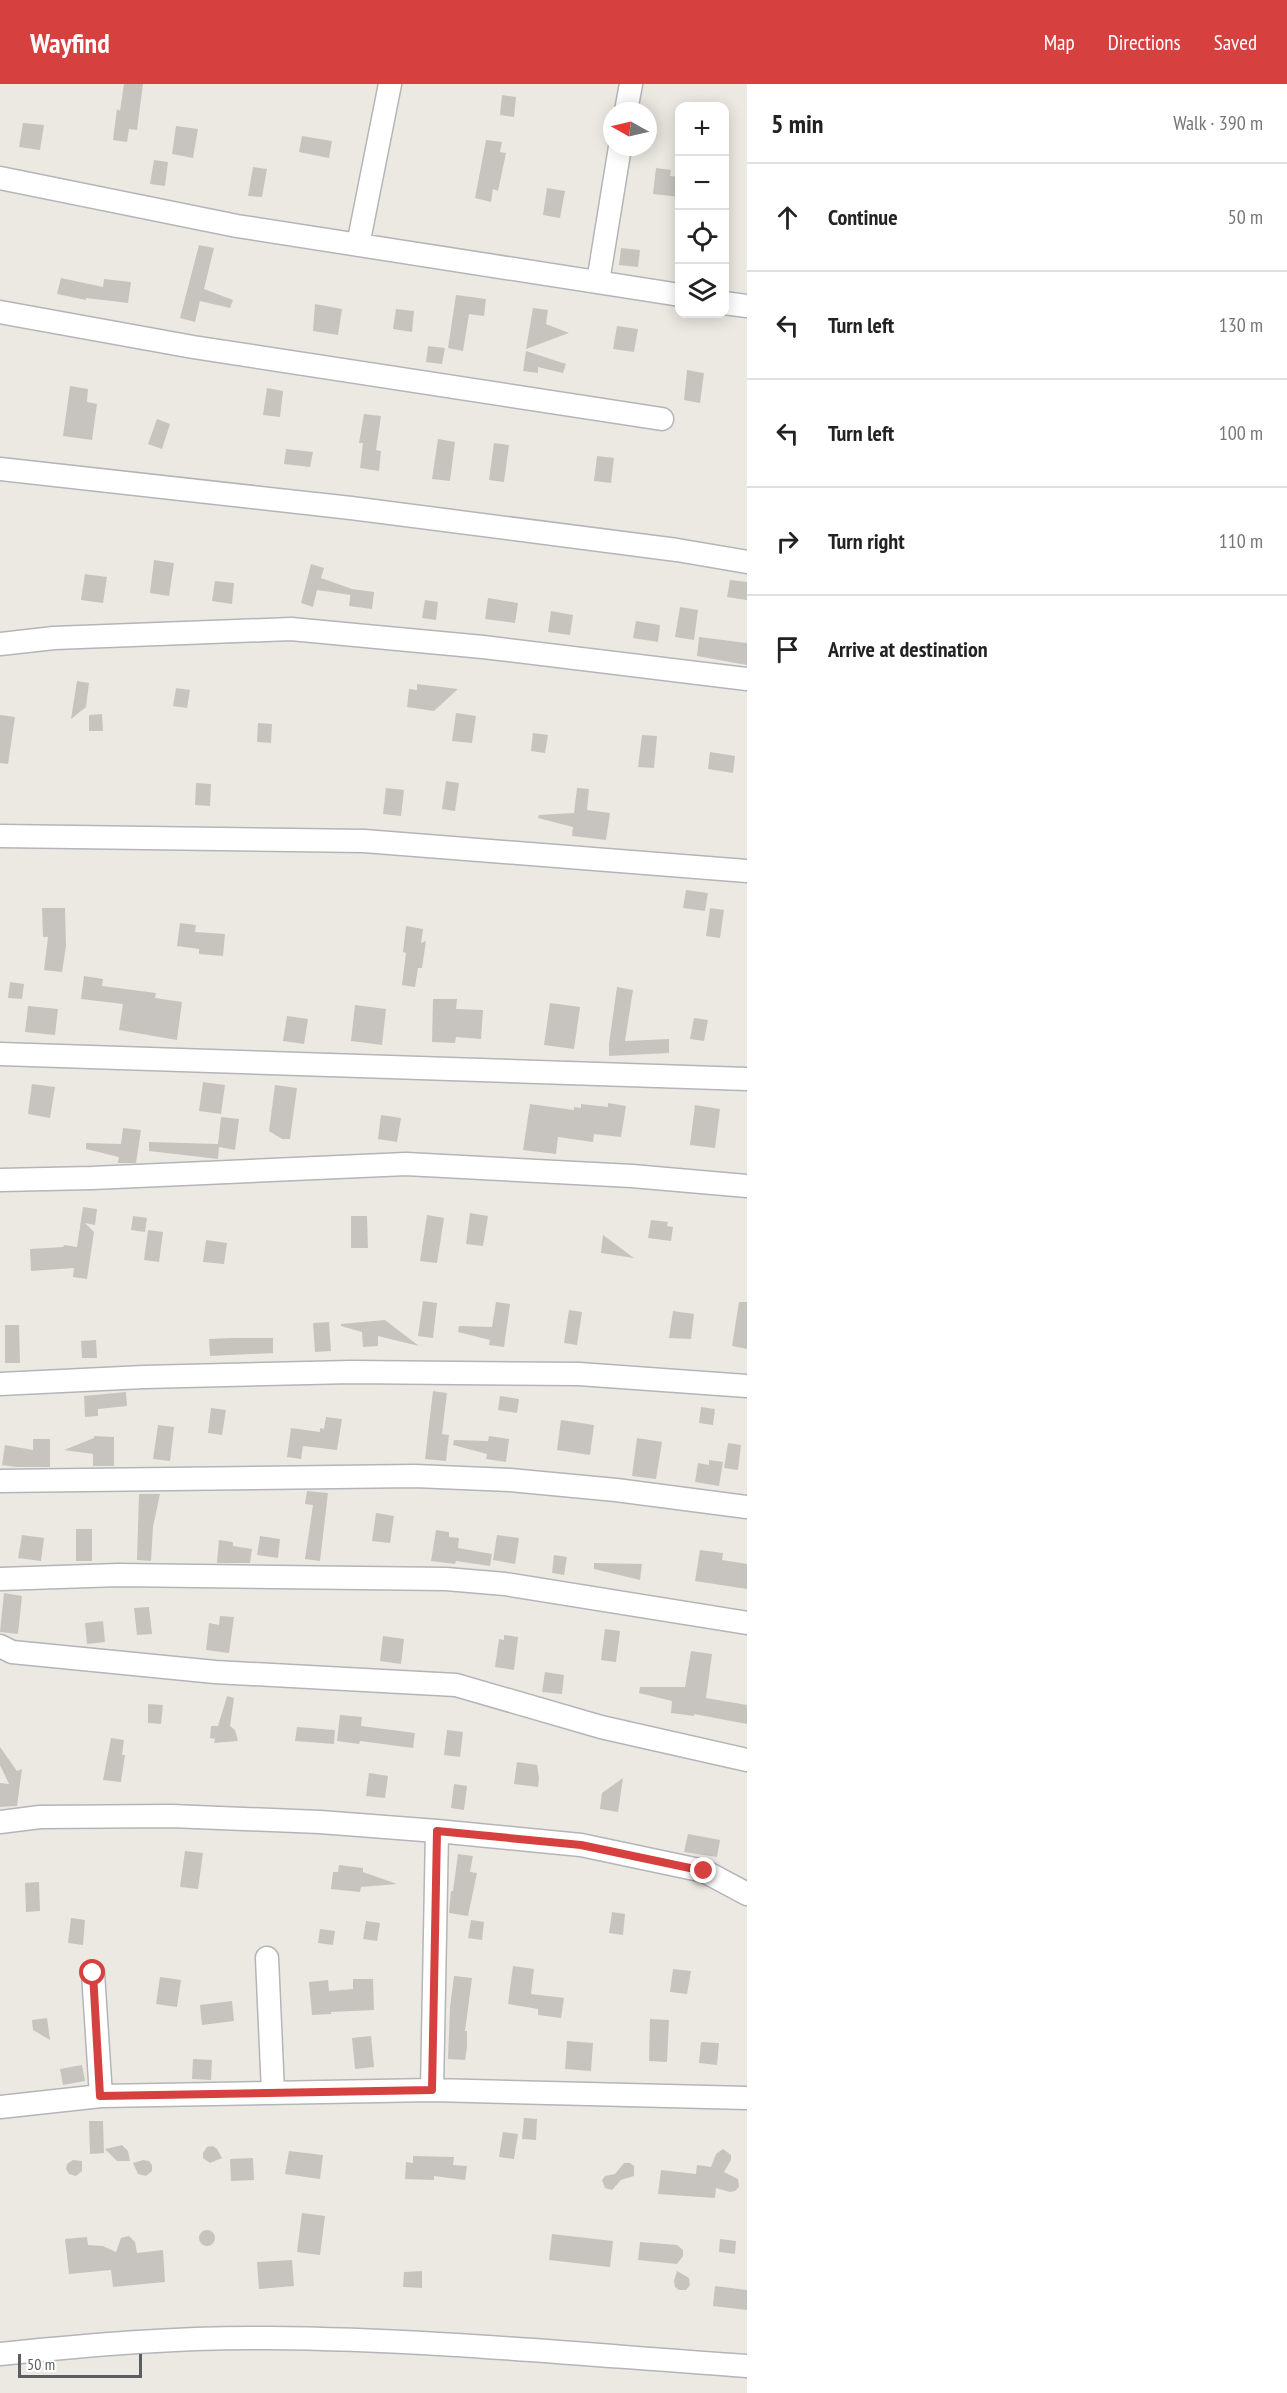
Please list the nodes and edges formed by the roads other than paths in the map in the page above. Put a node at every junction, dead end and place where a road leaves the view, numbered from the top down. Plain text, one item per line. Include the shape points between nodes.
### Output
1 (390, 84) edge
2 (631, 84) edge
3 (628, 102) edge
4 (619, 156) edge
5 (0, 178) edge
6 (358, 245) junction
7 (598, 282) junction
8 (675, 294) edge
9 (729, 304) edge
10 (747, 306) edge
11 (0, 312) edge
12 (662, 419) dead end
13 (0, 469) edge
14 (747, 562) edge
15 (0, 644) edge
16 (747, 679) edge
17 (0, 836) edge
18 (747, 871) edge
19 (0, 1054) edge
20 (747, 1079) edge
21 (0, 1180) edge
22 (747, 1186) edge
23 (0, 1384) edge
24 (747, 1386) edge
25 (0, 1481) edge
26 (747, 1507) edge
27 (0, 1579) edge
28 (747, 1623) edge
29 (0, 1646) edge
30 (747, 1760) edge
31 (0, 1822) edge
32 (437, 1831) junction
33 (747, 1894) edge
34 (267, 1958) dead end
35 (93, 1973) dead end
36 (432, 2090) junction
37 (273, 2092) junction
38 (100, 2096) junction
39 (747, 2098) edge
40 (0, 2107) edge
41 (0, 2354) edge
42 (747, 2366) edge

1 - 6 street
2 - 3 street
4 - 7 street
5 - 6 street via 237,226
6 - 7 street
7 - 8 street
9 - 10 street
11 - 12 street via 193,347
13 - 14 street via 351,508
15 - 16 street via 54,638 291,629 483,647
17 - 18 street via 364,841
19 - 20 street
21 - 22 street via 406,1164
23 - 24 street via 362,1372 579,1374
25 - 26 street via 415,1476 616,1490
27 - 28 street via 119,1575 446,1579 505,1584
29 - 30 street via 12,1652 215,1672 456,1685 601,1727
31 - 32 street via 40,1817 171,1816
32 - 33 street via 581,1845 704,1871
32 - 36 street
34 - 37 street
35 - 38 street
36 - 37 street
36 - 39 street
37 - 38 street
38 - 40 street
41 - 42 street via 148,2341 267,2338 484,2347

